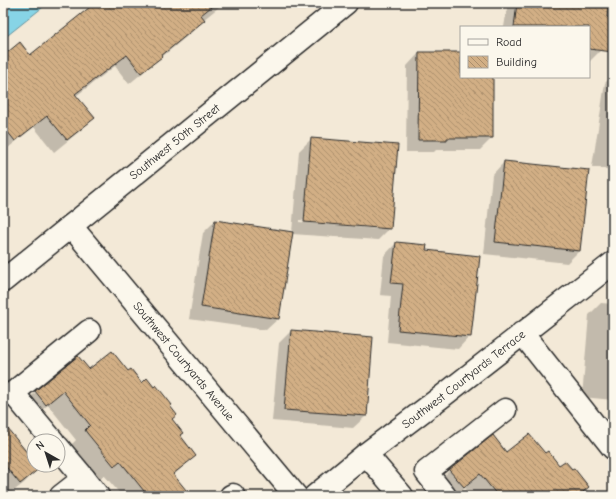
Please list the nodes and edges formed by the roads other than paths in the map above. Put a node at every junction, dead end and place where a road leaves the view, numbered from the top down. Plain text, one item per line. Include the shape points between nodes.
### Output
1 (346, 3) edge
2 (71, 226) junction
3 (613, 263) edge
4 (3, 281) edge
5 (88, 331) dead end
6 (522, 333) junction
7 (505, 410) dead end
8 (46, 433) edge
9 (613, 448) edge
10 (366, 454) junction
11 (66, 457) edge
12 (84, 478) junction
13 (61, 496) edge
14 (98, 496) edge
15 (296, 496) edge
16 (315, 496) edge
17 (402, 496) edge
18 (446, 496) edge

1 - 2 street, Southwest 50th Street
2 - 4 street, Southwest 50th Street
2 - 15 street, Southwest Courtyards Avenue
3 - 6 street, Southwest Courtyards Terrace
5 - 8 street via 13,393
6 - 9 street
6 - 10 street, Southwest Courtyards Terrace
7 - 18 street via 426,472
10 - 16 street, Southwest Courtyards Terrace
10 - 17 street
11 - 12 street
12 - 13 street
12 - 14 street

